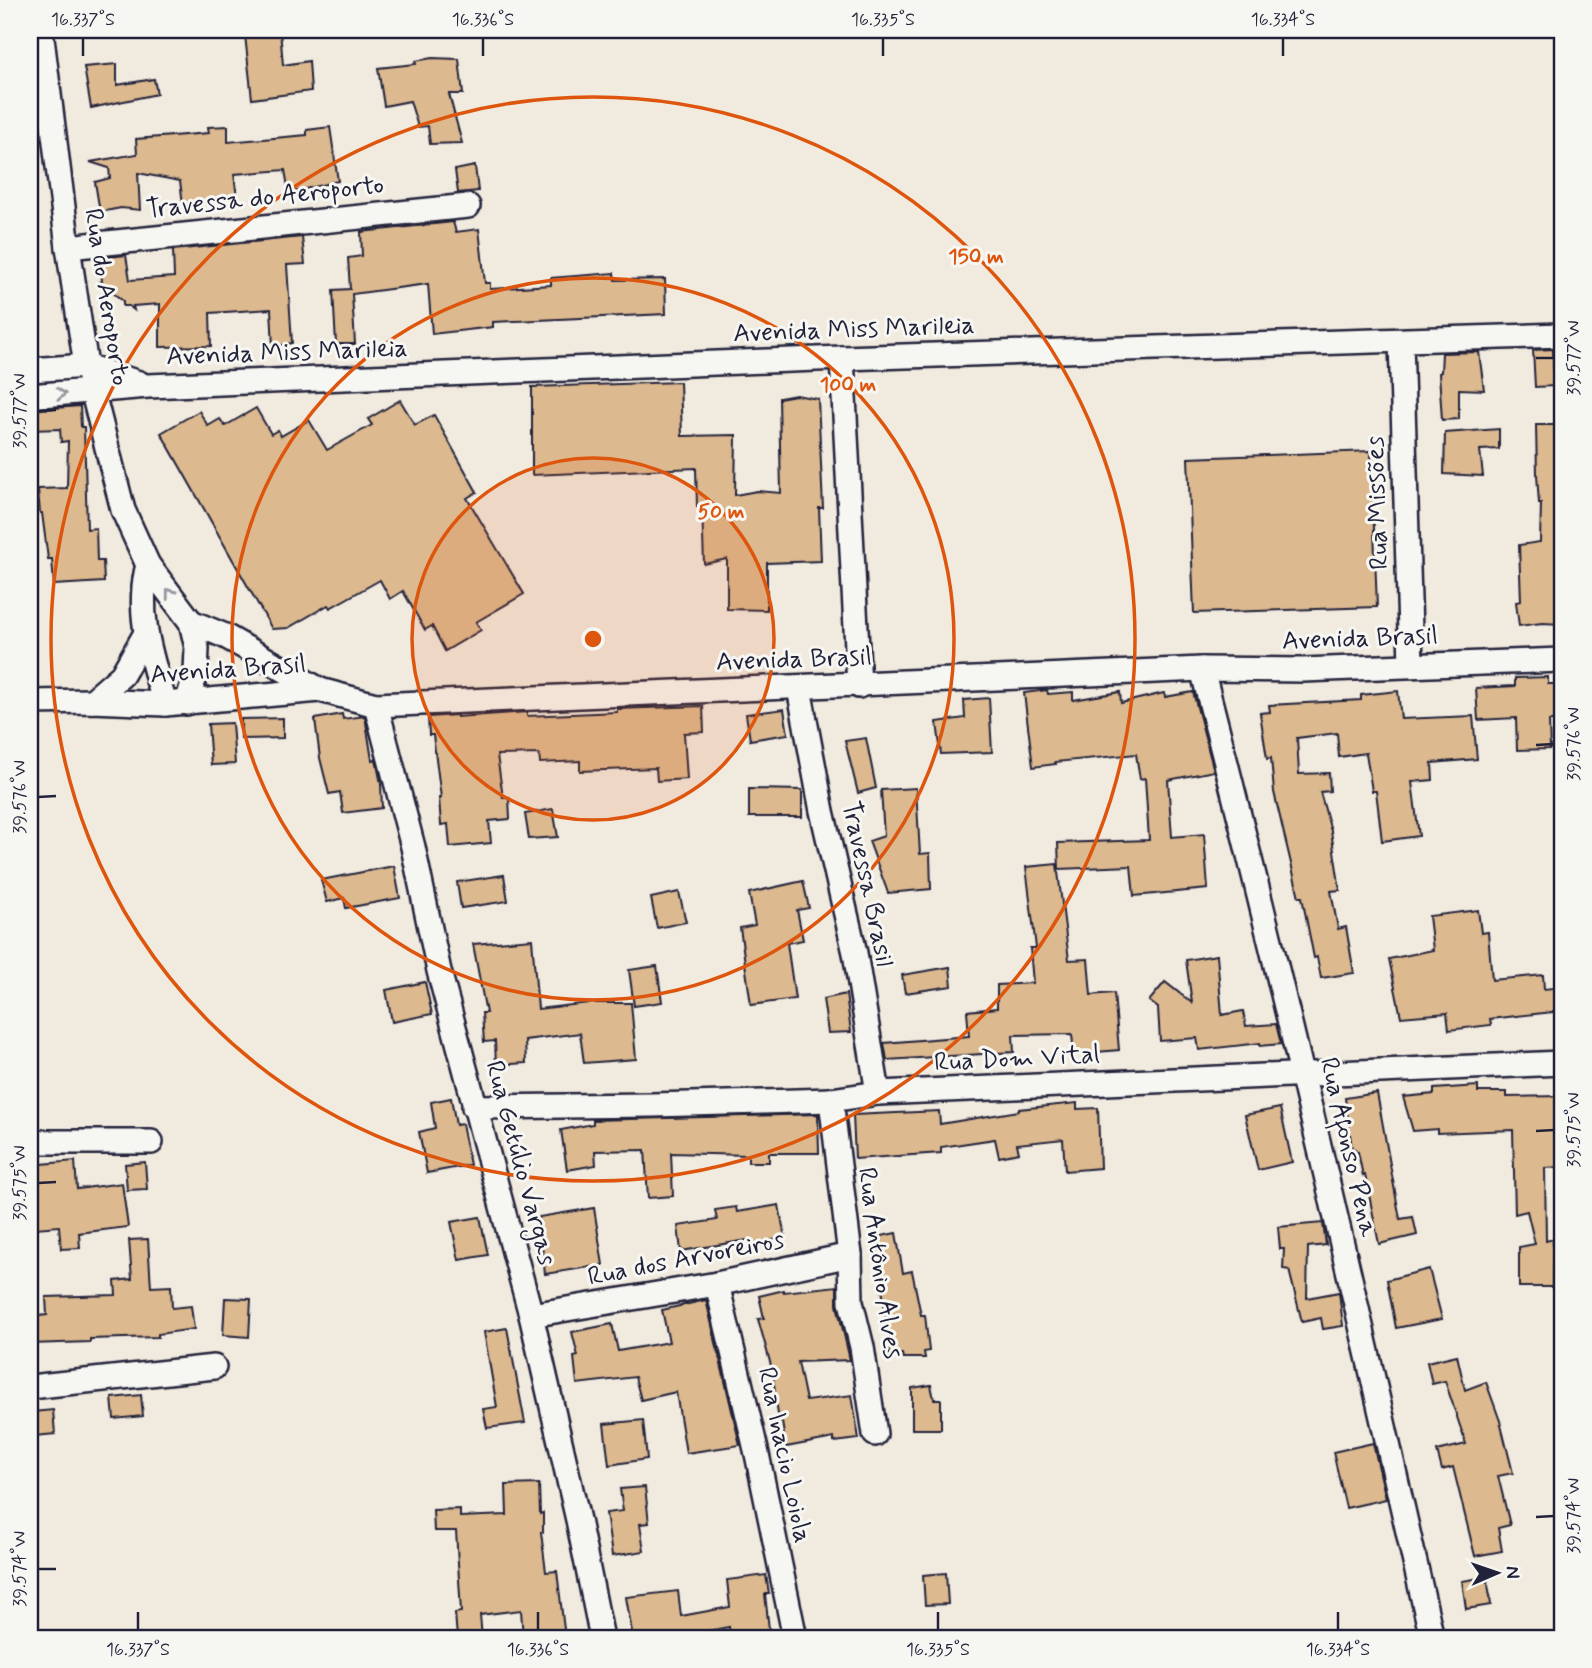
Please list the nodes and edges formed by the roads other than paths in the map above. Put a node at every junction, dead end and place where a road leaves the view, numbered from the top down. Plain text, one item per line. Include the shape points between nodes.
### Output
1 (41, 30) edge
2 (468, 206) dead end
3 (68, 247) junction
4 (1562, 335) edge
5 (1401, 341) junction
6 (842, 358) junction
7 (86, 366) junction
8 (30, 370) edge
9 (148, 386) junction
10 (92, 391) junction
11 (30, 396) edge
12 (148, 565) junction
13 (191, 622) junction
14 (146, 633) junction
15 (1562, 660) edge
16 (1411, 664) junction
17 (1202, 669) junction
18 (859, 686) junction
19 (799, 688) junction
20 (320, 690) junction
21 (92, 701) junction
22 (30, 702) edge
23 (176, 704) junction
24 (376, 705) junction
25 (1562, 1063) edge
26 (1302, 1073) junction
27 (877, 1093) junction
28 (831, 1100) junction
29 (474, 1107) junction
30 (151, 1142) dead end
31 (30, 1143) edge
32 (850, 1255) junction
33 (718, 1284) junction
34 (531, 1315) junction
35 (214, 1367) dead end
36 (30, 1387) edge
37 (875, 1434) dead end
38 (602, 1638) edge
39 (795, 1638) edge
40 (1432, 1638) edge

1 - 3 street, Rua do Aeroporto
2 - 3 street, Travessa do Aeroporto
3 - 7 street, Rua do Aeroporto
4 - 5 street, Avenida Miss Marileia
5 - 6 street, Avenida Miss Marileia
5 - 16 street, Rua Missões
6 - 9 street, Avenida Miss Marileia
6 - 18 street
7 - 8 street
7 - 9 street, Avenida Miss Marileia
7 - 10 street, Rua do Aeroporto
9 - 10 street, Avenida Miss Marileia
11 -> 10 street, Avenida Miss Marileia
10 - 12 street, Rua do Aeroporto via 123,510
13 -> 12 street, Rua do Aeroporto
12 - 14 street via 143,610
13 - 20 street
13 - 23 street via 196,673
14 - 21 street via 122,675
14 - 23 street
15 - 16 street, Avenida Brasil
16 - 17 street, Avenida Brasil
17 - 18 street, Avenida Brasil
17 - 26 street, Rua Afonso Pena
18 - 19 street, Avenida Brasil
19 - 24 street, Avenida Brasil
19 - 27 street, Travessa Brasil via 855,953
20 - 23 street, Avenida Brasil
20 - 24 street, Avenida Brasil
21 - 22 street, Avenida Brasil
21 - 23 street, Avenida Brasil
24 - 29 street, Rua Getúlio Vargas
25 - 26 street, Rua Dom Vital
26 - 27 street, Rua Dom Vital
26 - 40 street, Rua Afonso Pena
27 - 28 street, Rua Dom Vital
28 - 29 street, Rua Dom Vital
28 - 32 street, Rua Antônio Alves
29 - 34 street, Rua Getúlio Vargas
30 - 31 street
32 - 33 street, Rua dos Arvoreiros
32 - 37 street, Rua Antônio Alves via 851,1302
33 - 34 street, Rua dos Arvoreiros
33 - 39 street, Rua Inacio Loiola
34 - 38 street, Rua Getúlio Vargas
35 - 36 street

